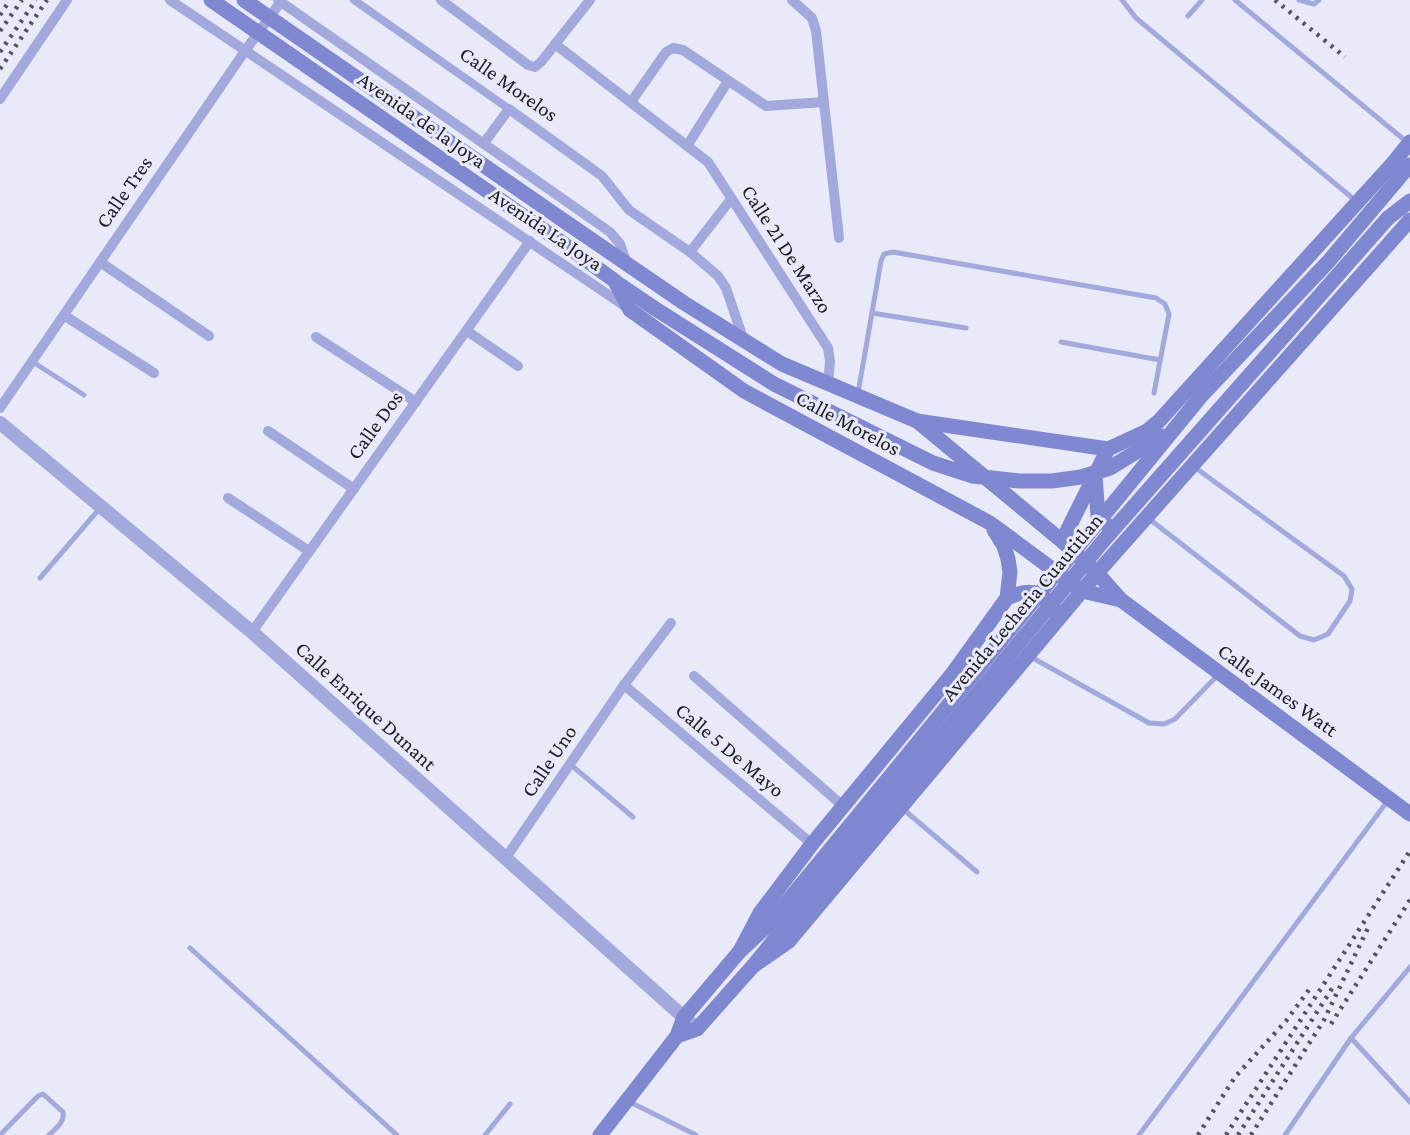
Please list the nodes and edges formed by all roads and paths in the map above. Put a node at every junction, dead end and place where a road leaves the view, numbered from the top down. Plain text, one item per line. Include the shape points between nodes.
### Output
1 (67, 0) edge
2 (170, 0) edge
3 (211, 0) edge
4 (243, 0) edge
5 (354, 0) edge
6 (441, 0) edge
7 (590, 0) edge
8 (792, 0) edge
9 (1122, 0) edge
10 (1202, 0) edge
11 (1235, 0) edge
12 (1299, 0) edge
13 (1319, 0) edge
14 (280, 1) edge
15 (1188, 16) dead end
16 (555, 44) junction
17 (245, 51) junction
18 (728, 81) junction
19 (0, 99) edge
20 (631, 102) junction
21 (824, 102) junction
22 (509, 109) junction
23 (1409, 142) edge
24 (484, 143) junction
25 (687, 146) junction
26 (1410, 165) edge
27 (732, 199) junction
28 (1410, 201) edge
29 (1358, 202) junction
30 (1410, 220) edge
31 (839, 238) dead end
32 (530, 241) junction
33 (690, 252) junction
34 (623, 261) junction
35 (100, 262) junction
36 (612, 279) junction
37 (630, 310) junction
38 (872, 312) junction
39 (65, 316) junction
40 (966, 328) dead end
41 (467, 331) junction
42 (209, 336) dead end
43 (316, 337) dead end
44 (744, 342) junction
45 (1061, 342) dead end
46 (1160, 360) junction
47 (33, 362) junction
48 (518, 366) dead end
49 (154, 373) dead end
50 (1246, 380) junction
51 (828, 384) junction
52 (1154, 393) dead end
53 (84, 395) dead end
54 (858, 397) junction
55 (416, 402) junction
56 (0, 408) edge
57 (916, 421) junction
58 (0, 423) edge
59 (268, 431) dead end
60 (1108, 449) junction
61 (1192, 465) junction
62 (1095, 473) junction
63 (354, 489) junction
64 (228, 498) dead end
65 (101, 507) junction
66 (1146, 516) junction
67 (990, 523) junction
68 (1132, 533) junction
69 (1062, 541) junction
70 (309, 551) junction
71 (1097, 573) junction
72 (40, 578) dead end
73 (1082, 591) junction
74 (1007, 598) junction
75 (1121, 600) junction
76 (1060, 617) junction
77 (671, 623) dead end
78 (252, 632) junction
79 (1028, 655) junction
80 (1220, 674) junction
81 (694, 676) dead end
82 (624, 685) junction
83 (571, 765) junction
84 (1389, 798) junction
85 (843, 806) junction
86 (901, 808) junction
87 (1410, 814) edge
88 (633, 817) dead end
89 (812, 844) junction
90 (505, 859) junction
91 (976, 872) dead end
92 (190, 948) dead end
93 (740, 951) junction
94 (753, 966) junction
95 (1410, 968) edge
96 (684, 1017) junction
97 (697, 1029) junction
98 (677, 1036) junction
99 (1351, 1038) junction
100 (628, 1101) junction
101 (1410, 1102) edge
102 (510, 1104) dead end
103 (0, 1135) edge
104 (49, 1135) edge
105 (397, 1135) edge
106 (485, 1135) edge
107 (600, 1135) edge
108 (696, 1135) edge
109 (1139, 1135) edge
110 (1285, 1135) edge

1 - 19 street
2 - 17 street, Avenida La Joya
3 - 36 main road, Avenida de la Joya, bridge
4 - 34 main road, Avenida de la Joya, bridge
5 - 22 street, Calle Morelos
6 - 16 street via 528,65 535,67 541,63
7 - 16 street
8 - 21 street via 814,24
9 - 29 lane via 1136,18
10 - 15 lane
11 - 23 lane
12 - 13 lane via 1314,4
14 - 17 street, Calle Tres
14 - 24 street, Avenida La Joya
16 - 20 street, Calle 21 De Marzo
17 - 32 street, Avenida La Joya
17 - 35 street, Calle Tres
18 - 20 street via 683,50 673,48 666,52
18 - 21 street via 766,106
18 - 25 street
20 - 25 street, Calle 21 De Marzo
21 - 31 street
22 - 24 street
22 - 33 street, Calle Morelos via 602,176 629,210
23 - 29 main road
24 - 34 street, Avenida La Joya via 610,232 620,244
25 - 27 street, Calle 21 De Marzo via 708,162
26 - 93 main road, Avenida Lecheria Cuautitlan, bridge via 1328,262 1202,395 768,925
27 - 33 street
27 - 51 street, Calle 21 De Marzo via 828,348
28 - 50 main road, Avenida Lecheria Cuautitlan, bridge via 1388,218
29 - 60 main road via 1159,421
30 - 61 main road
32 - 37 street, Avenida La Joya
32 - 41 street, Calle Dos
33 - 44 street, Calle Morelos via 726,288
34 - 44 main road, Calle Morelos
35 - 39 street, Calle Tres
35 - 42 street
36 - 37 main road, Calle Morelos
36 - 50 main road, Avenida de la Joya, bridge via 774,384 933,463 973,476 1052,481 1110,468
37 - 67 main road, Calle Morelos via 744,391
38 - 40 lane
38 - 46 lane via 881,261 884,254 893,252 1156,298 1165,304 1169,314
38 - 54 lane
39 - 47 street, Calle Tres
39 - 49 street
41 - 48 street
41 - 55 street, Calle Dos
43 - 55 street
44 - 51 main road, Calle Morelos
45 - 46 lane
46 - 52 lane
47 - 53 lane
47 - 56 street, Calle Tres
50 - 94 main road, Avenida Lecheria Cuautitlan, bridge via 1104,540
51 - 54 main road, Calle Morelos
54 - 57 main road, Calle Morelos
55 - 63 street, Calle Dos
57 - 60 main road
57 - 69 main road, Calle Morelos
58 - 65 street, Calle Enrique Dunant
59 - 63 street
60 - 62 main road
61 - 66 main road
61 - 66 lane via 1344,576 1352,589 1350,601 1328,633 1314,640 1300,636
62 - 68 main road via 1098,516 1110,528
62 - 69 main road
63 - 70 street, Calle Dos
64 - 70 street
65 - 72 lane
65 - 78 street, Calle Enrique Dunant
66 - 68 main road
67 - 73 main road, Calle Morelos
67 - 74 main road via 1008,558
68 - 71 main road
69 - 71 main road, Calle Morelos
70 - 78 street, Calle Dos
71 - 73 main road
71 - 75 main road, Calle James Watt
73 - 75 main road, Calle James Watt
73 - 76 main road
74 - 76 main road via 1021,592 1036,592
74 - 85 main road via 953,673
75 - 80 main road, Calle James Watt
76 - 79 main road
77 - 82 street, Calle Uno
78 - 90 street, Calle Enrique Dunant
79 - 80 lane via 1149,723 1164,724 1175,719
79 - 86 main road
80 - 84 main road, Calle James Watt
81 - 85 street
82 - 83 street, Calle Uno
82 - 89 street, Calle 5 De Mayo
83 - 88 lane
83 - 90 street, Calle Uno
84 - 87 main road, Calle James Watt
84 - 109 lane
85 - 89 main road
86 - 91 lane
86 - 94 main road via 789,941
89 - 93 main road via 760,913
90 - 96 street, Calle Enrique Dunant
92 - 105 lane
93 - 96 main road
94 - 97 main road, Avenida Lecheria Cuautitlan
95 - 99 lane
96 - 97 street, Calle Enrique Dunant
96 - 98 main road
97 - 98 main road
98 - 100 main road
99 - 101 lane
99 - 110 lane
100 - 107 main road
100 - 108 lane
102 - 106 lane
103 - 104 lane via 43,1094 63,1112 64,1118

